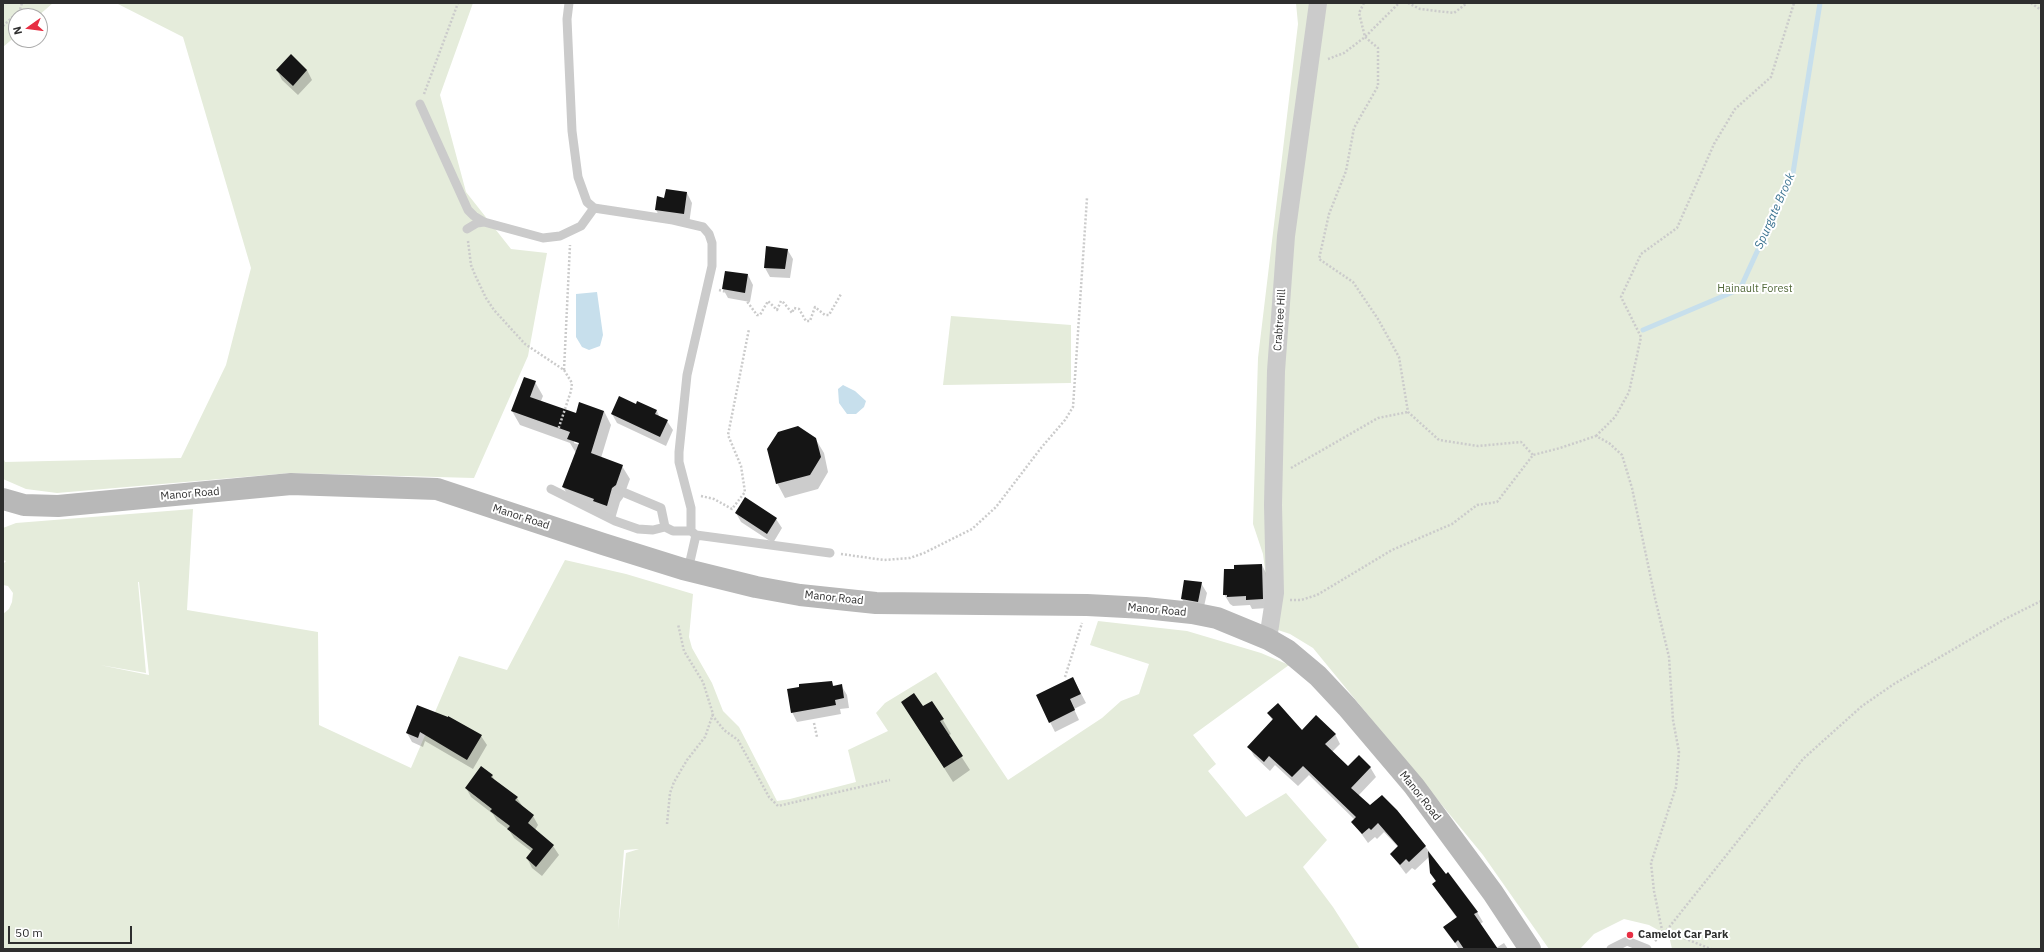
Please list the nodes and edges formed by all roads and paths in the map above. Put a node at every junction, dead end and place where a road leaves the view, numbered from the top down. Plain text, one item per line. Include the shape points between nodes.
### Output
1 (22, 3) edge
2 (458, 3) edge
3 (569, 3) edge
4 (1318, 3) edge
5 (1364, 3) edge
6 (1399, 3) edge
7 (1408, 3) edge
8 (1467, 3) edge
9 (1794, 3) edge
10 (2031, 3) edge
11 (2041, 10) edge
12 (3, 26) edge
13 (1365, 37) junction
14 (1309, 66) junction
15 (420, 104) joint
16 (1087, 198) dead end
17 (594, 208) junction
18 (484, 222) junction
19 (581, 226) junction
20 (467, 229) joint
21 (720, 286) dead end
22 (841, 294) dead end
23 (749, 329) dead end
24 (564, 370) junction
25 (1408, 412) junction
26 (558, 430) dead end
27 (1596, 436) junction
28 (1534, 455) junction
29 (1273, 479) junction
30 (551, 489) dead end
31 (618, 490) dead end
32 (4, 501) edge
33 (690, 501) junction
34 (665, 527) junction
35 (694, 533) junction
36 (830, 553) joint
37 (688, 570) junction
38 (1275, 593) junction
39 (2041, 601) edge
40 (1087, 605) junction
41 (678, 624) dead end
42 (1268, 639) junction
43 (1065, 677) dead end
44 (712, 715) junction
45 (814, 723) dead end
46 (817, 737) dead end
47 (890, 780) dead end
48 (667, 824) dead end
49 (1666, 931) junction
50 (1530, 949) edge
51 (1611, 949) edge
52 (1646, 949) edge
53 (1711, 949) edge

1 - 12 path via 20,10
2 - 15 path
3 - 17 lane via 567,19 572,131 582,189 587,202
4 - 14 street, Crabtree Hill
5 - 13 path via 1359,13
6 - 13 path
7 - 8 path via 1420,9 1454,13
9 - 27 path via 1770,77 1735,109 1714,144 1677,228 1641,254 1621,297 1641,337 1629,392 1614,417
10 - 11 path
13 - 14 path via 1344,53
13 - 25 path via 1378,48 1378,86 1354,128 1346,171 1329,214 1319,258 1353,282 1378,319 1399,357
14 - 29 street, Crabtree Hill via 1286,236 1276,371
15 - 18 lane via 468,210
16 - 36 path via 1073,407 1065,420 996,507 972,529 924,554 910,558 884,560
17 - 19 lane
17 - 33 lane via 703,227 712,243 712,266 687,375 679,452 679,462
18 - 19 lane via 543,238 560,236
18 - 20 lane
19 - 24 path via 570,244
20 - 24 path via 471,264 486,298 525,344
21 - 22 path via 719,292 743,296 757,315 760,315 768,301 777,310 781,301 792,313 794,308 799,309 808,321 815,307 825,316 829,315
23 - 33 path via 728,435 741,466 745,492 732,509 707,496
24 - 26 path via 572,383
25 - 28 path via 1439,440 1478,446 1521,442
25 - 29 path via 1378,418
27 - 28 path
27 - 49 path via 1609,443 1622,456 1632,488 1669,657 1673,720 1679,752 1676,787 1651,863 1663,935
28 - 38 path via 1497,502 1477,504 1452,524 1392,550 1317,595 1301,600 1288,600
29 - 38 street, Crabtree Hill
30 - 34 lane via 615,521 638,529 653,530
31 - 34 lane via 661,508
32 - 37 street, Manor Road via 58,506 291,484 437,489
33 - 35 lane
34 - 35 lane via 673,531
35 - 36 lane
35 - 37 lane
37 - 40 street, Manor Road via 756,587 876,603
38 - 42 street, Crabtree Hill
39 - 49 path via 2005,619 1901,680 1862,706 1803,759
40 - 42 street, Manor Road via 1192,613 1217,618
40 - 43 path via 1078,642
41 - 44 path via 684,651 703,682
42 - 50 street, Manor Road via 1287,650 1318,676 1414,786 1493,893
44 - 47 path via 724,730 738,740 769,797 778,806
44 - 48 path via 705,737 674,782 670,793
45 - 46 path
49 - 53 path
51 - 52 lane via 1627,941

